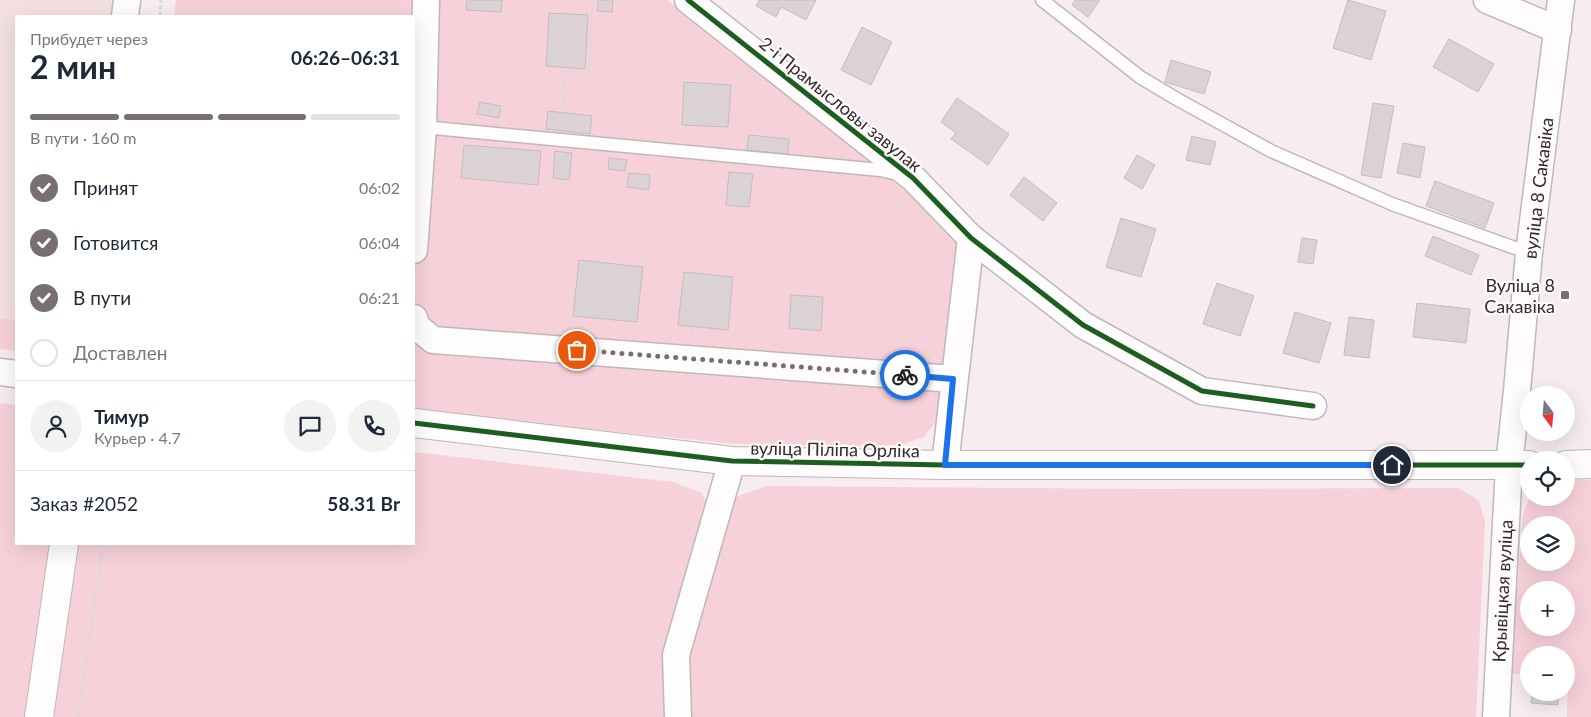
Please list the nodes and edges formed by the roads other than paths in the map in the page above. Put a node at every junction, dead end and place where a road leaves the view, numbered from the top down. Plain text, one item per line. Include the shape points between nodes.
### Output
1 (127, 0) edge
2 (426, 0) edge
3 (688, 0) edge
4 (1042, 0) edge
5 (1488, 0) edge
6 (1561, 0) edge
7 (125, 15) edge
8 (1558, 30) junction
9 (423, 127) junction
10 (913, 178) junction
11 (415, 236) edge
12 (971, 238) junction
13 (1529, 253) junction
14 (415, 322) edge
15 (0, 372) edge
16 (15, 374) edge
17 (953, 379) junction
18 (1313, 406) dead end
19 (415, 424) edge
20 (732, 461) junction
21 (1591, 464) edge
22 (945, 465) junction
23 (1519, 465) edge
24 (1575, 465) edge
25 (64, 545) edge
26 (39, 717) edge
27 (678, 717) edge
28 (1496, 717) edge

1 - 7 street
2 - 9 street
3 - 10 street, 2-і Прамысловы завулак
4 - 13 lane via 1140,77 1271,151 1392,204
5 - 8 street
6 - 8 street, вуліца 8 Сакавіка
8 - 13 street, вуліца 8 Сакавіка
9 - 10 lane via 880,170
9 - 11 street
10 - 12 street, 2-і Прамысловы завулак
12 - 17 street
12 - 18 street, 2-і Прамысловы завулак via 1083,325 1202,391
13 - 23 street, вуліца 8 Сакавіка via 1517,391
14 - 17 street via 433,340
15 - 16 street
17 - 22 street
19 - 20 street, вуліца Піліпа Орліка
20 - 22 street, вуліца Піліпа Орліка
20 - 27 street via 676,655
21 - 24 street
22 - 23 street, вуліца Піліпа Орліка
23 - 28 street, Крывіцкая вуліца
25 - 26 street

